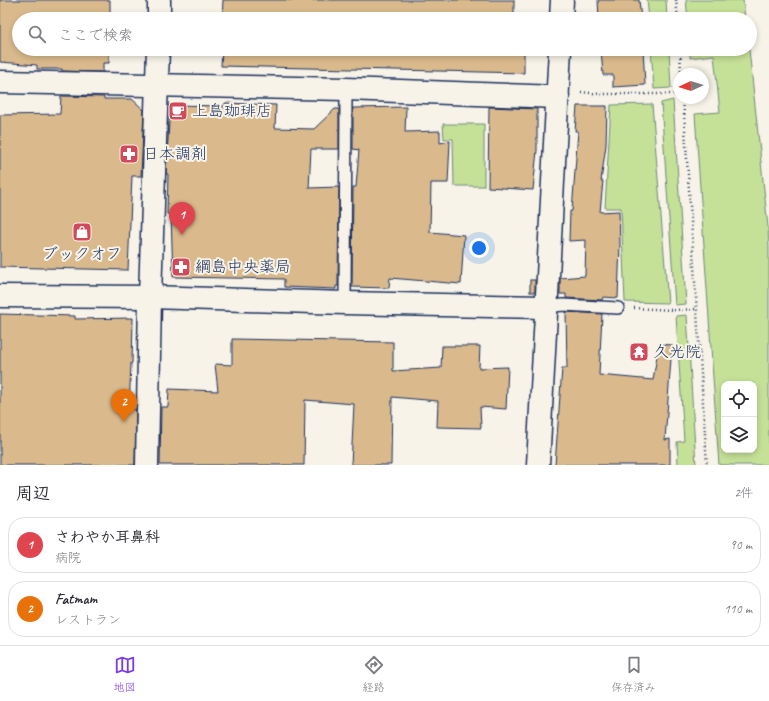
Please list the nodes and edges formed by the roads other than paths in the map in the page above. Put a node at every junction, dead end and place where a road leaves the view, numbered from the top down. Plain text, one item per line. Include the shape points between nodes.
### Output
1 (159, 0) edge
2 (562, 0) edge
3 (159, 12) edge
4 (561, 12) edge
5 (158, 56) edge
6 (560, 56) edge
7 (0, 82) edge
8 (157, 84) junction
9 (346, 89) junction
10 (558, 93) junction
11 (0, 296) edge
12 (150, 297) junction
13 (345, 303) junction
14 (546, 307) junction
15 (618, 308) road end
16 (147, 465) edge
17 (538, 465) edge

1 - 3 street
2 - 4 street
5 - 8 street
6 - 10 street
7 - 8 street
8 - 9 street
8 - 12 street
9 - 10 street
9 - 13 lane
10 - 14 street
11 - 12 street
12 - 13 street
12 - 16 street
13 - 14 street
14 - 15 lane via 563,305
14 - 17 street

